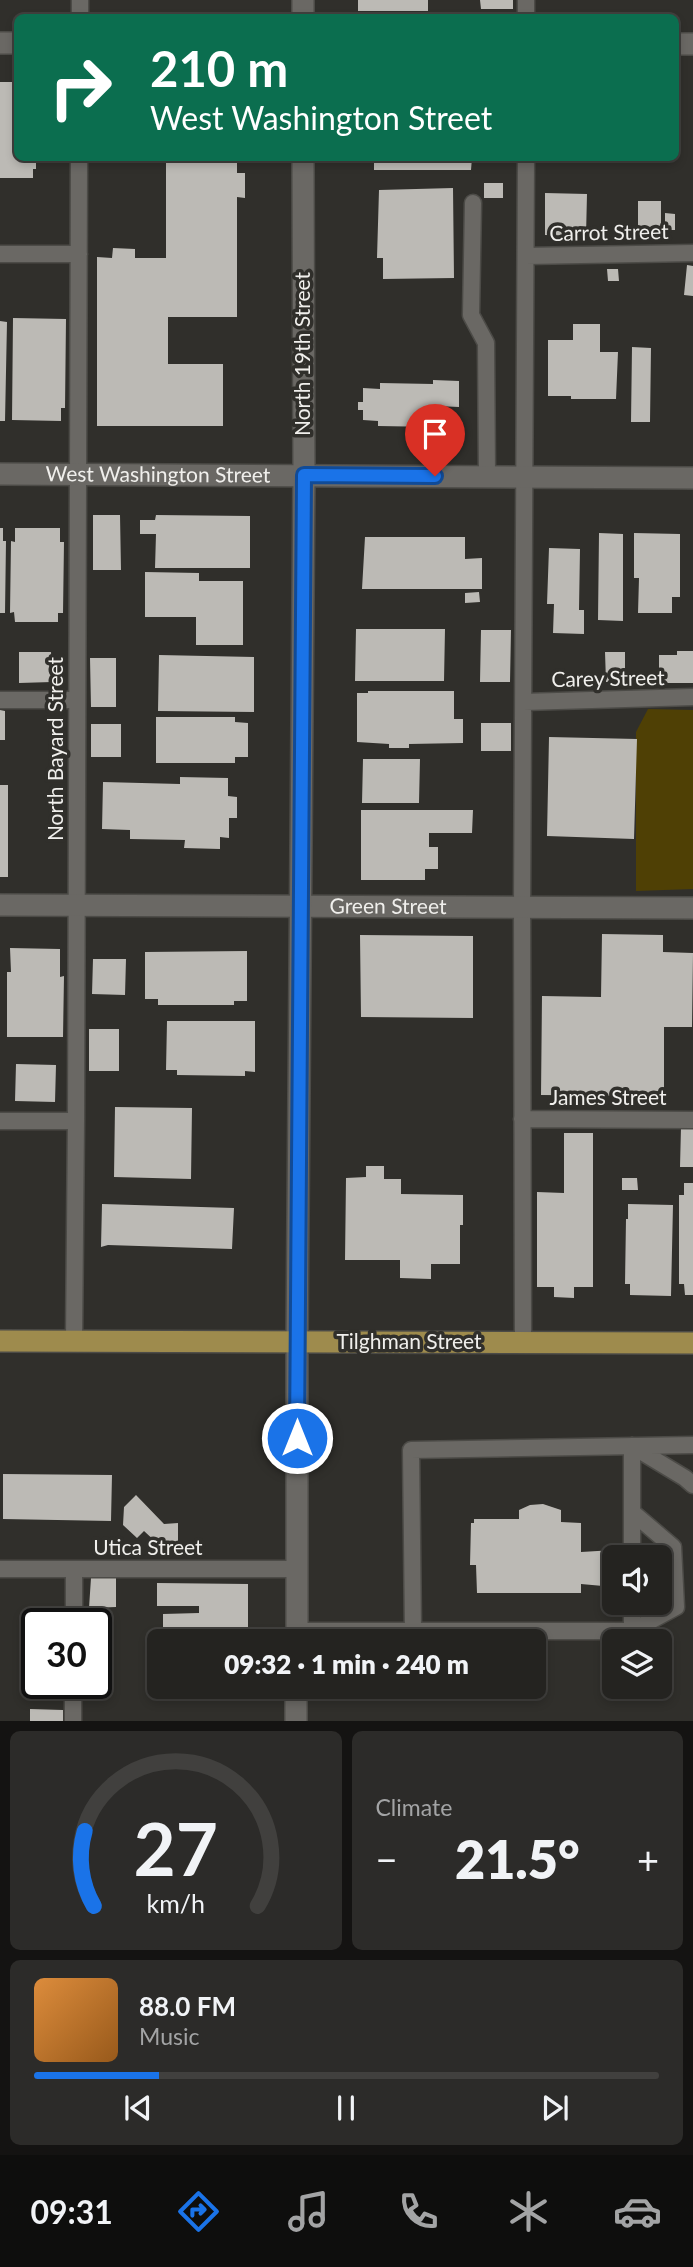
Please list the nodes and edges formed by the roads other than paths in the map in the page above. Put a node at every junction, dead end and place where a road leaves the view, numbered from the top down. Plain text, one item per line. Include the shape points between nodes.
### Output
1 (79, 161) edge
2 (303, 161) edge
3 (526, 161) edge
4 (473, 203) dead end
5 (693, 253) edge
6 (0, 254) edge
7 (79, 254) junction
8 (526, 256) junction
9 (0, 474) edge
10 (78, 475) junction
11 (304, 475) junction
12 (487, 477) junction
13 (525, 477) junction
14 (693, 478) edge
15 (693, 697) edge
16 (0, 701) edge
17 (77, 701) junction
18 (524, 702) junction
19 (0, 905) edge
20 (76, 905) junction
21 (301, 906) junction
22 (522, 907) junction
23 (693, 908) edge
24 (522, 1119) junction
25 (693, 1120) edge
26 (0, 1121) edge
27 (76, 1121) junction
28 (0, 1341) edge
29 (74, 1341) junction
30 (297, 1342) junction
31 (523, 1342) junction
32 (693, 1343) edge
33 (693, 1445) edge
34 (632, 1446) junction
35 (693, 1485) edge
36 (632, 1512) junction
37 (632, 1543) dead end
38 (0, 1569) edge
39 (74, 1569) junction
40 (297, 1569) junction
41 (74, 1608) edge
42 (297, 1629) edge
43 (413, 1629) edge
44 (636, 1629) edge
45 (546, 1631) edge
46 (602, 1631) edge
47 (73, 1699) edge
48 (296, 1699) edge
49 (73, 1721) edge
50 (296, 1721) edge

1 - 7 lane, North Bayard Street
2 - 11 street, North 19th Street
3 - 8 lane
4 - 12 lane via 471,314 486,343
5 - 8 lane, Carrot Street
6 - 7 lane
7 - 10 lane, North Bayard Street
8 - 13 lane
9 - 10 street, West Washington Street
10 - 11 street, West Washington Street
10 - 17 lane, North Bayard Street
11 - 12 street, West Washington Street
11 - 21 street, North 19th Street
12 - 13 street, West Washington Street
13 - 14 street, West Washington Street
13 - 18 lane
15 - 18 lane, Carey Street
16 - 17 lane
17 - 20 lane, North Bayard Street
18 - 22 lane
19 - 20 street, Green Street
20 - 21 street, Green Street
20 - 27 lane, North Bayard Street
21 - 22 street, Green Street
21 - 30 street, North 19th Street
22 - 23 street, Green Street
22 - 24 lane
24 - 25 lane, James Street
24 - 31 lane
26 - 27 lane
27 - 29 lane, North Bayard Street
28 - 29 main road, Tilghman Street
29 - 30 main road, Tilghman Street
30 - 31 main road, Tilghman Street
30 - 40 street, North 19th Street
31 - 32 main road, Tilghman Street
33 - 34 lane
34 - 35 lane
34 - 36 lane
34 - 43 lane via 411,1450
36 - 37 lane
36 - 44 lane via 673,1547 676,1607
38 - 39 lane, Utica Street
39 - 40 lane, Utica Street
39 - 41 lane
40 - 42 street, North 19th Street
45 - 46 lane
47 - 49 lane
48 - 50 street

